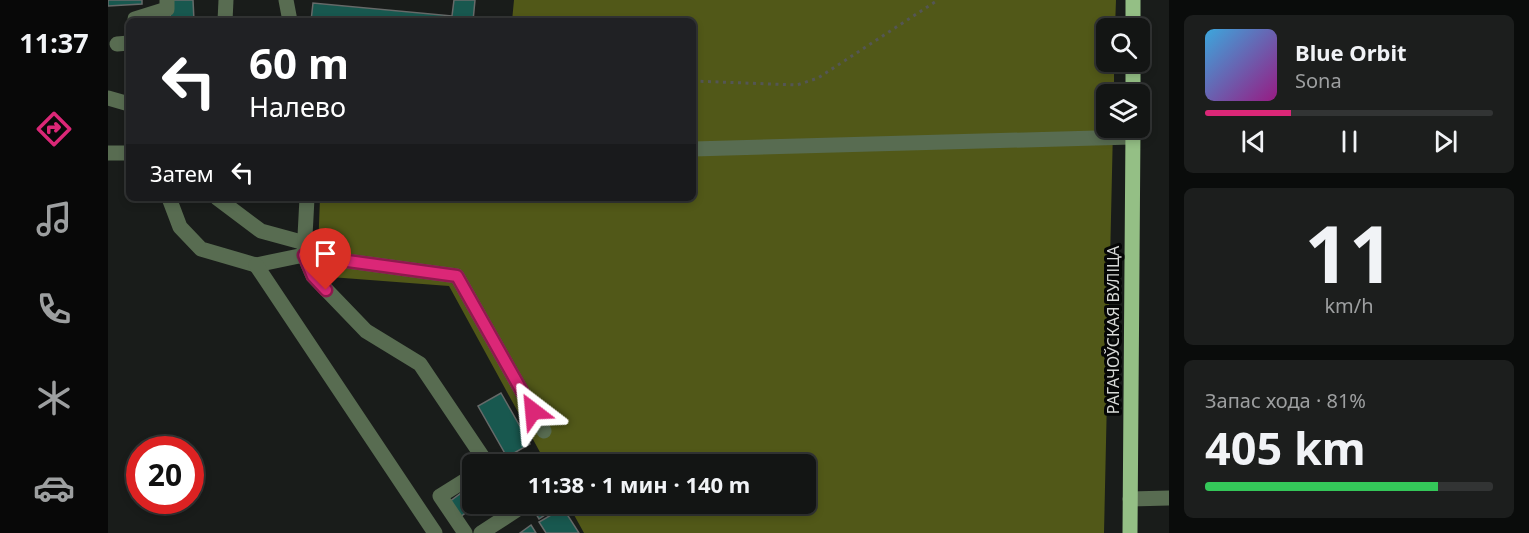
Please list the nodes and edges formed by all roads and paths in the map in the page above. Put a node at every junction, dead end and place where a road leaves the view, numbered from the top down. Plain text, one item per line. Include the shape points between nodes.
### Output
1 (167, 0) edge
2 (226, 0) edge
3 (286, 0) edge
4 (938, 0) edge
5 (1133, 0) edge
6 (138, 18) edge
7 (225, 18) edge
8 (289, 18) edge
9 (1133, 18) edge
10 (696, 81) edge
11 (108, 98) edge
12 (126, 103) edge
13 (1096, 133) edge
14 (1132, 138) edge
15 (696, 149) edge
16 (108, 153) edge
17 (126, 153) edge
18 (170, 201) edge
19 (221, 201) edge
20 (307, 201) edge
21 (305, 249) junction
22 (256, 265) junction
23 (544, 431) dead end
24 (481, 454) edge
25 (462, 482) edge
26 (1169, 498) edge
27 (1130, 499) junction
28 (510, 514) edge
29 (435, 533) edge
30 (465, 533) edge
31 (481, 533) edge
32 (1130, 533) edge

1 - 6 lane via 167,9
2 - 7 lane
3 - 8 lane
4 - 10 path via 818,78 798,85
5 - 9 main road
11 - 12 lane
13 - 15 lane
14 - 27 main road, РАГАЧОЎСКАЯ ВУЛІЦА
16 - 17 lane
18 - 22 lane via 180,227 201,249
19 - 21 lane via 261,231
20 - 21 lane
21 - 22 lane
21 - 23 lane via 457,276
21 - 24 lane via 313,276 366,331 420,364
22 - 29 lane
25 - 30 lane via 440,496
26 - 27 lane
27 - 32 main road, РАГАЧОЎСКАЯ ВУЛІЦА
28 - 31 lane

